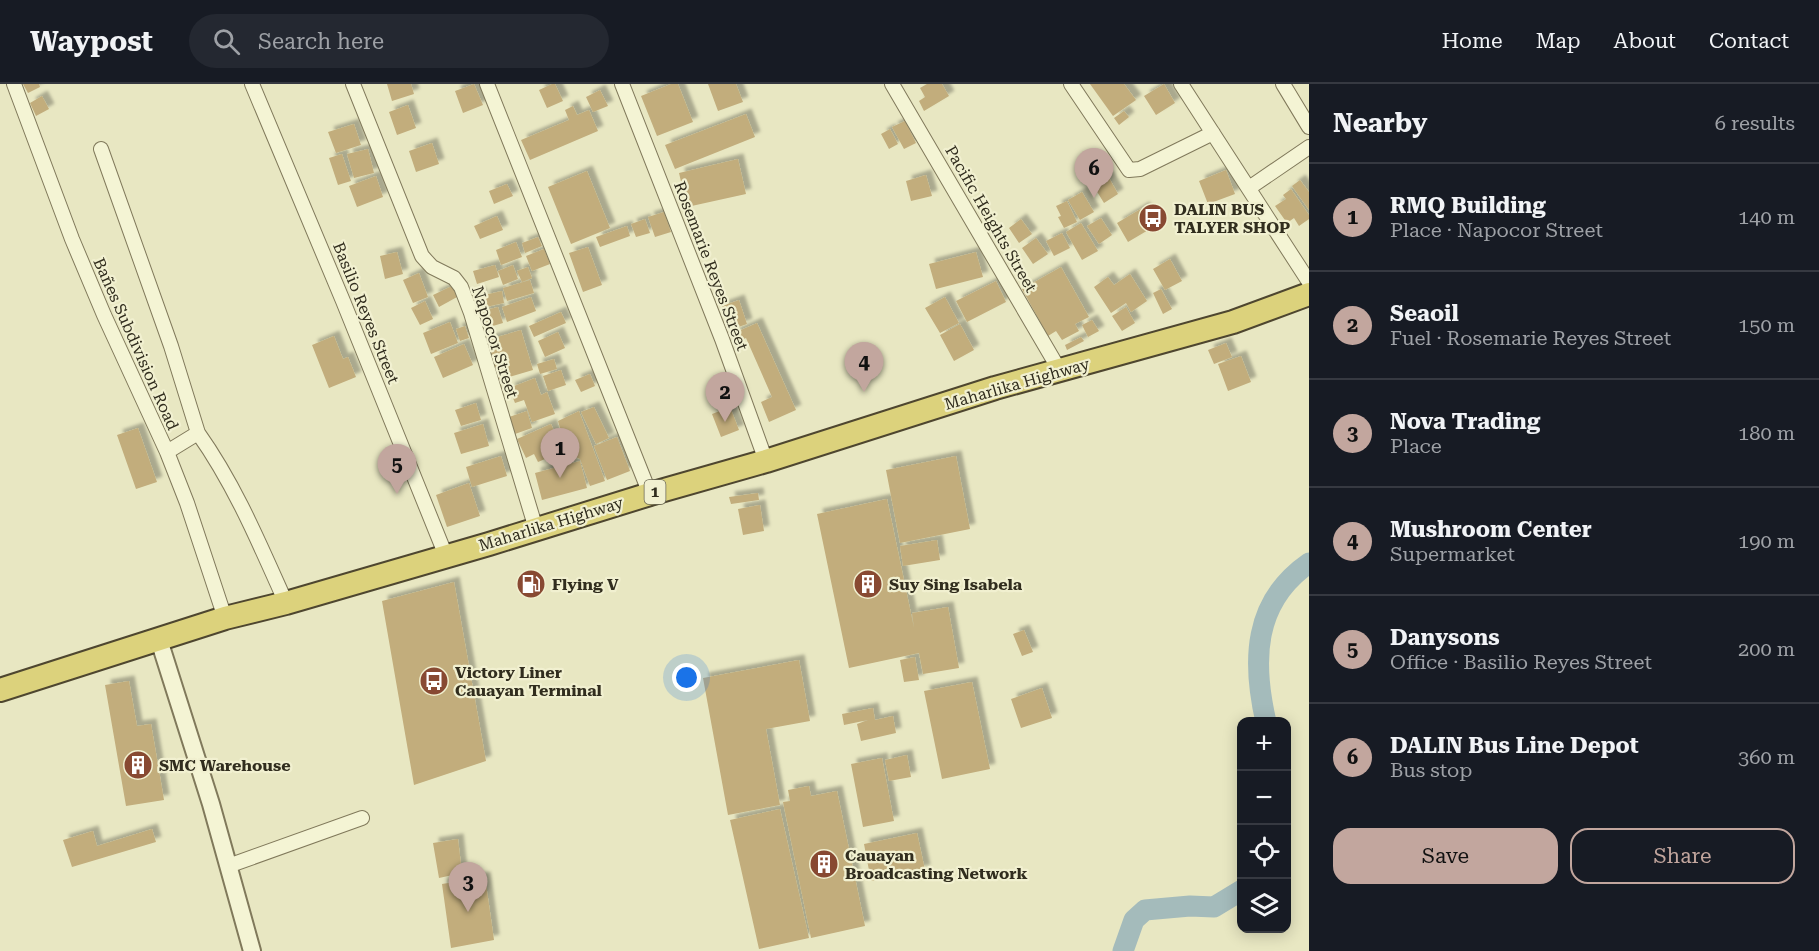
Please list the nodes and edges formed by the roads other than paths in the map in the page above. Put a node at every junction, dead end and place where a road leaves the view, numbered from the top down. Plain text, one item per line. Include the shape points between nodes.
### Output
1 (14, 84) edge
2 (252, 84) edge
3 (353, 84) edge
4 (487, 84) edge
5 (622, 84) edge
6 (892, 84) edge
7 (1071, 84) edge
8 (1181, 84) edge
9 (1287, 87) edge
10 (1309, 127) edge
11 (1213, 133) junction
12 (1309, 147) edge
13 (101, 149) dead end
14 (1249, 188) junction
15 (1309, 282) edge
16 (1309, 294) edge
17 (1060, 371) junction
18 (198, 433) junction
19 (167, 452) junction
20 (766, 461) junction
21 (650, 494) junction
22 (537, 529) junction
23 (446, 556) junction
24 (286, 603) junction
25 (225, 618) junction
26 (159, 639) junction
27 (0, 690) edge
28 (362, 818) dead end
29 (228, 866) junction
30 (252, 951) edge

1 - 19 street, Bañes Subdivision Road via 95,293
2 - 23 street, Basilio Reyes Street
3 - 22 street, Napocor Street via 422,256 461,287
4 - 21 street
5 - 20 street, Rosemarie Reyes Street
6 - 17 street, Pacific Heights Street
7 - 11 street via 1129,170 1140,169
8 - 11 street
9 - 10 street
11 - 14 street
12 - 14 street
13 - 18 street
14 - 15 street
16 - 17 highway, Maharlika Highway / 1 via 1233,322
17 - 20 highway, Maharlika Highway / 1
18 - 19 street
18 - 24 street via 240,505
19 - 25 street, Bañes Subdivision Road
20 - 21 highway, Maharlika Highway / 1
21 - 22 highway, Maharlika Highway / 1
22 - 23 highway, Maharlika Highway / 1
23 - 24 highway, Maharlika Highway / 1
24 - 25 highway, Maharlika Highway / 1
25 - 26 highway, Maharlika Highway / 1
26 - 27 highway, Maharlika Highway / 1
26 - 29 street
28 - 29 street
29 - 30 street

